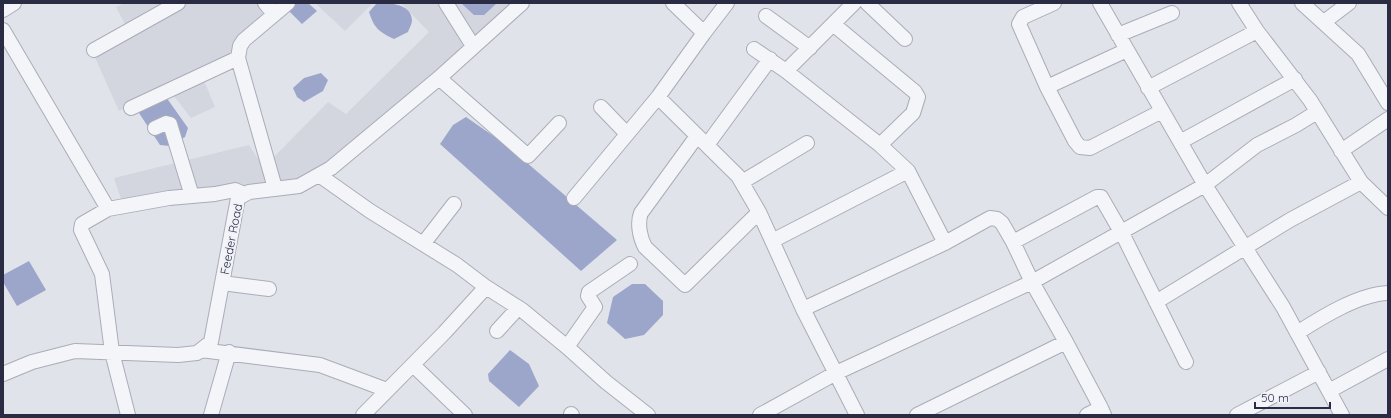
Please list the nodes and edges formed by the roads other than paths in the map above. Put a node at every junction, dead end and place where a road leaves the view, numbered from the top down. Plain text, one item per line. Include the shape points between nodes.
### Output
1 (14, 3) edge
2 (178, 3) edge
3 (265, 3) edge
4 (288, 3) edge
5 (446, 3) edge
6 (522, 3) edge
7 (673, 3) edge
8 (727, 3) edge
9 (854, 3) edge
10 (867, 3) edge
11 (1054, 3) edge
12 (1100, 3) edge
13 (1239, 3) edge
14 (1302, 3) edge
15 (1349, 3) edge
16 (3, 10) edge
17 (1172, 12) dead end
18 (274, 14) junction
19 (766, 16) dead end
20 (1324, 22) junction
21 (833, 24) junction
22 (3, 30) edge
23 (1257, 31) junction
24 (704, 34) junction
25 (1118, 35) junction
26 (905, 39) dead end
27 (473, 46) junction
28 (810, 48) junction
29 (754, 49) dead end
30 (94, 50) dead end
31 (1127, 50) junction
32 (238, 58) junction
33 (770, 60) junction
34 (786, 71) junction
35 (439, 78) junction
36 (1295, 79) junction
37 (1047, 88) junction
38 (1148, 88) junction
39 (658, 97) junction
40 (1388, 102) edge
41 (131, 108) dead end
42 (601, 108) dead end
43 (1162, 111) junction
44 (1317, 112) junction
45 (1388, 119) edge
46 (559, 123) dead end
47 (155, 128) dead end
48 (627, 134) junction
49 (702, 140) junction
50 (1180, 142) junction
51 (807, 143) dead end
52 (880, 145) junction
53 (1341, 151) junction
54 (908, 171) junction
55 (319, 175) junction
56 (742, 182) junction
57 (1361, 182) junction
58 (1205, 185) junction
59 (275, 188) junction
60 (244, 194) junction
61 (192, 196) junction
62 (574, 198) dead end
63 (454, 204) dead end
64 (1388, 208) edge
65 (108, 209) junction
66 (759, 212) junction
67 (1122, 232) junction
68 (772, 241) junction
69 (1013, 242) junction
70 (945, 243) junction
71 (423, 244) junction
72 (1246, 248) junction
73 (630, 264) dead end
74 (1032, 282) junction
75 (222, 283) junction
76 (486, 287) junction
77 (269, 289) dead end
78 (1388, 293) edge
79 (1156, 302) junction
80 (518, 308) junction
81 (803, 309) junction
82 (497, 331) dead end
83 (1297, 332) junction
84 (1066, 342) junction
85 (567, 347) junction
86 (201, 350) junction
87 (112, 352) junction
88 (229, 352) junction
89 (1388, 359) edge
90 (1186, 362) dead end
91 (413, 365) junction
92 (1319, 372) junction
93 (836, 373) junction
94 (3, 374) edge
95 (387, 390) junction
96 (1329, 392) junction
97 (1102, 412) edge
98 (128, 415) edge
99 (211, 415) edge
100 (363, 415) edge
101 (465, 415) edge
102 (648, 415) edge
103 (760, 415) edge
104 (857, 415) edge
105 (917, 415) edge
106 (1087, 415) edge
107 (1237, 415) edge
108 (1342, 415) edge

1 - 16 street
2 - 30 street
3 - 18 street
4 - 18 street
5 - 27 street
6 - 27 street, Feeder Road
7 - 24 street
8 - 24 street
9 - 21 street
10 - 26 street
11 - 37 street via 1024,17 1019,24
12 - 25 street
13 - 23 street
14 - 20 street
15 - 20 street
17 - 25 street
18 - 32 street via 244,40
19 - 28 street
20 - 40 street via 1358,54
21 - 28 street
21 - 52 street via 918,97 914,113
22 - 65 street
23 - 36 street
23 - 38 street
24 - 39 street
25 - 31 street
27 - 35 street, Feeder Road
28 - 34 street
29 - 33 street
31 - 37 street
31 - 38 street
32 - 41 street
32 - 59 street
33 - 34 street
33 - 49 street
34 - 52 street
35 - 46 street via 528,156
35 - 55 street, Feeder Road
36 - 44 street
36 - 50 street
37 - 43 street via 1075,141 1083,148 1090,148
38 - 43 street
39 - 48 street
39 - 49 street
42 - 48 street
43 - 50 street
44 - 53 street
44 - 58 street via 1257,145
45 - 53 street
47 - 61 street via 170,124
48 - 62 street
49 - 56 street
49 - 66 street via 640,213 641,240 644,247 685,286
50 - 58 street
51 - 56 street
52 - 54 street
53 - 57 street
54 - 68 street
54 - 70 street
55 - 59 street, Feeder Road via 299,186
55 - 71 street
56 - 66 street
57 - 64 street
57 - 72 street via 1290,220
58 - 67 street
58 - 72 street
59 - 60 street, Feeder Road
60 - 61 street via 235,190
60 - 75 street, Feeder Road via 238,198
61 - 65 street
63 - 71 street
65 - 87 street via 80,227 102,274
66 - 68 street
67 - 69 street via 1099,196
67 - 74 street
67 - 79 street
68 - 81 street
69 - 70 street via 1002,223 990,218
69 - 74 street
70 - 81 street
71 - 76 street
72 - 79 street
72 - 83 street
73 - 85 street via 589,292 588,296 595,307
74 - 84 street
74 - 93 street
75 - 77 street
75 - 86 street, Feeder Road via 211,342
76 - 80 street
76 - 91 street
78 - 83 street via 1368,296 1322,317
79 - 90 street
80 - 82 street
80 - 85 street
81 - 93 street
83 - 92 street
84 - 97 street
84 - 105 street
85 - 102 street
86 - 87 street via 197,353 178,355
86 - 88 street
87 - 94 street via 75,351 32,362
87 - 98 street
88 - 95 street via 320,365
88 - 99 street
89 - 96 street
91 - 95 street
91 - 101 street
92 - 96 street
92 - 107 street
93 - 103 street
93 - 104 street
95 - 100 street
96 - 108 street
97 - 106 street

